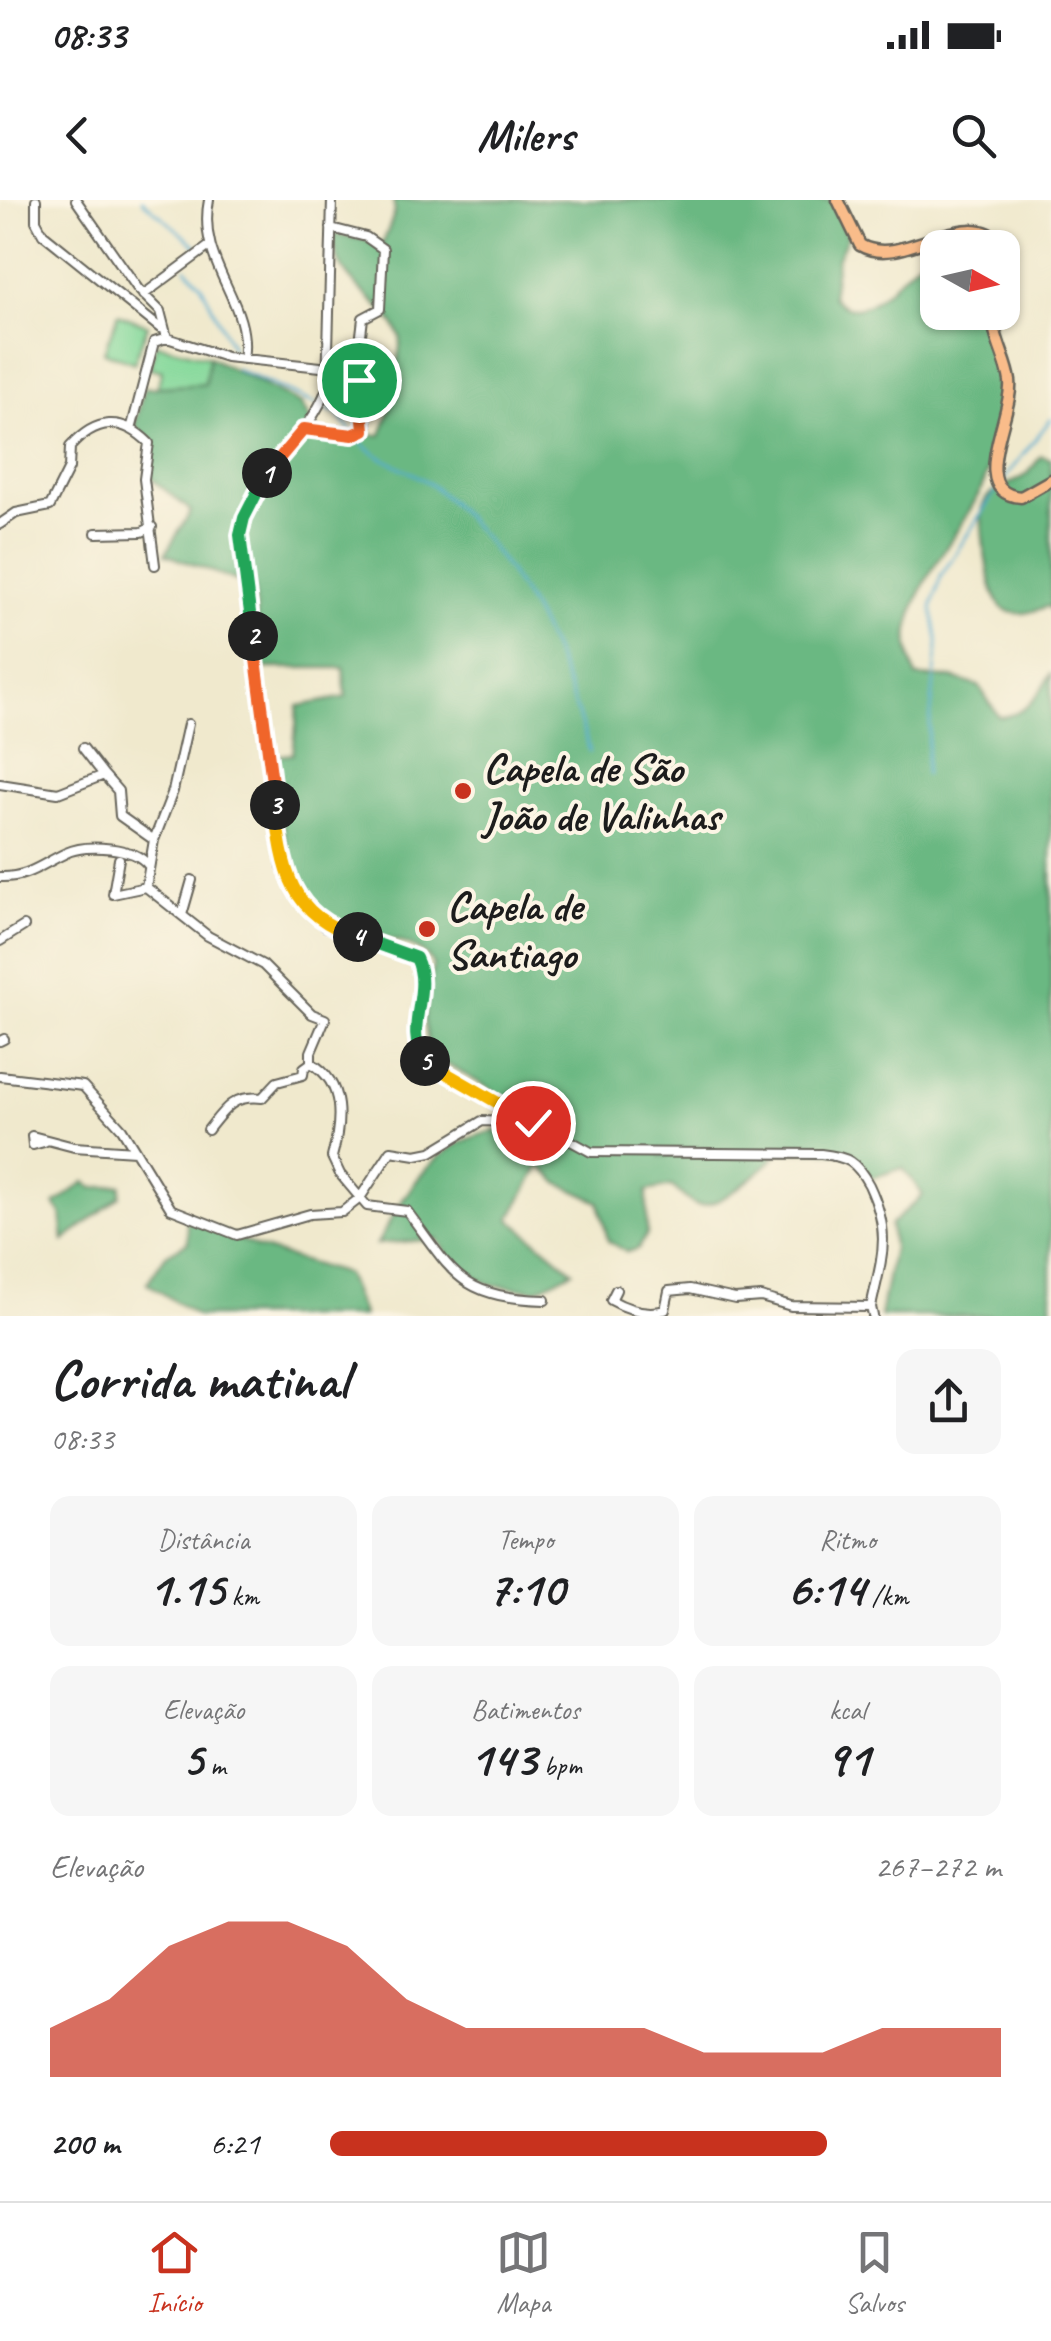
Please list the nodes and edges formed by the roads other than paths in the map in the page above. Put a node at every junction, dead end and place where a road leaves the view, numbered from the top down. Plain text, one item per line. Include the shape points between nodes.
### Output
1 (36, 200) edge
2 (76, 200) edge
3 (209, 200) edge
4 (332, 200) edge
5 (838, 200) edge
6 (331, 228) junction
7 (940, 230) edge
8 (983, 230) edge
9 (920, 238) edge
10 (208, 247) junction
11 (144, 296) junction
12 (160, 328) dead end
13 (997, 330) edge
14 (167, 338) junction
15 (244, 359) junction
16 (330, 368) junction
17 (132, 426) junction
18 (304, 429) junction
19 (1051, 480) edge
20 (0, 524) edge
21 (152, 527) junction
22 (96, 533) dead end
23 (156, 564) dead end
24 (188, 724) dead end
25 (84, 748) dead end
26 (104, 774) junction
27 (0, 784) edge
28 (154, 840) junction
29 (119, 860) dead end
30 (149, 865) junction
31 (0, 877) edge
32 (192, 880) dead end
33 (146, 887) junction
34 (182, 915) junction
35 (24, 926) dead end
36 (0, 941) edge
37 (312, 1064) junction
38 (0, 1076) edge
39 (533, 1123) junction
40 (208, 1130) dead end
41 (44, 1142) dead end
42 (135, 1152) junction
43 (360, 1198) junction
44 (616, 1290) dead end
45 (544, 1300) dead end
46 (872, 1311) edge

1 - 12 street via 43,234
2 - 11 street
3 - 10 street
4 - 6 street
5 - 9 main road via 860,245 890,250
6 - 16 street
6 - 18 street via 378,241 384,249 380,309 363,318 359,344 366,424 353,435
7 - 8 main road
10 - 11 street
10 - 15 street via 245,330
11 - 14 street via 160,311
13 - 19 main road via 1010,395 993,462 996,484 1021,497
14 - 15 street
14 - 17 street via 154,342
15 - 16 street
16 - 18 street via 319,410
17 - 20 street via 110,422 76,440 61,492 50,506
17 - 21 street via 149,442 144,479
18 - 39 street via 271,466 240,535 282,866 325,926 416,958 424,980 414,1035 424,1061
21 - 22 street
21 - 23 street
24 - 28 street
25 - 26 street
26 - 27 street via 58,793
26 - 28 street via 118,791 120,816
28 - 30 street
29 - 33 street via 113,894
30 - 31 street via 130,852 80,849 34,872
30 - 33 street
32 - 34 street
33 - 34 street
34 - 37 street via 262,965 325,1019
35 - 36 street
37 - 40 street via 262,1098 233,1100
37 - 43 street via 335,1087 341,1124 332,1157
38 - 42 street via 83,1086
39 - 43 street via 482,1121 431,1152 390,1151
39 - 46 street via 591,1152 616,1155 847,1157 858,1164 884,1218
41 - 42 street
42 - 43 street via 171,1209 237,1235 342,1212
43 - 45 street via 366,1206 407,1211 462,1282 502,1299
44 - 46 street via 611,1300 654,1312 665,1310 678,1288 735,1300 761,1297 791,1306

